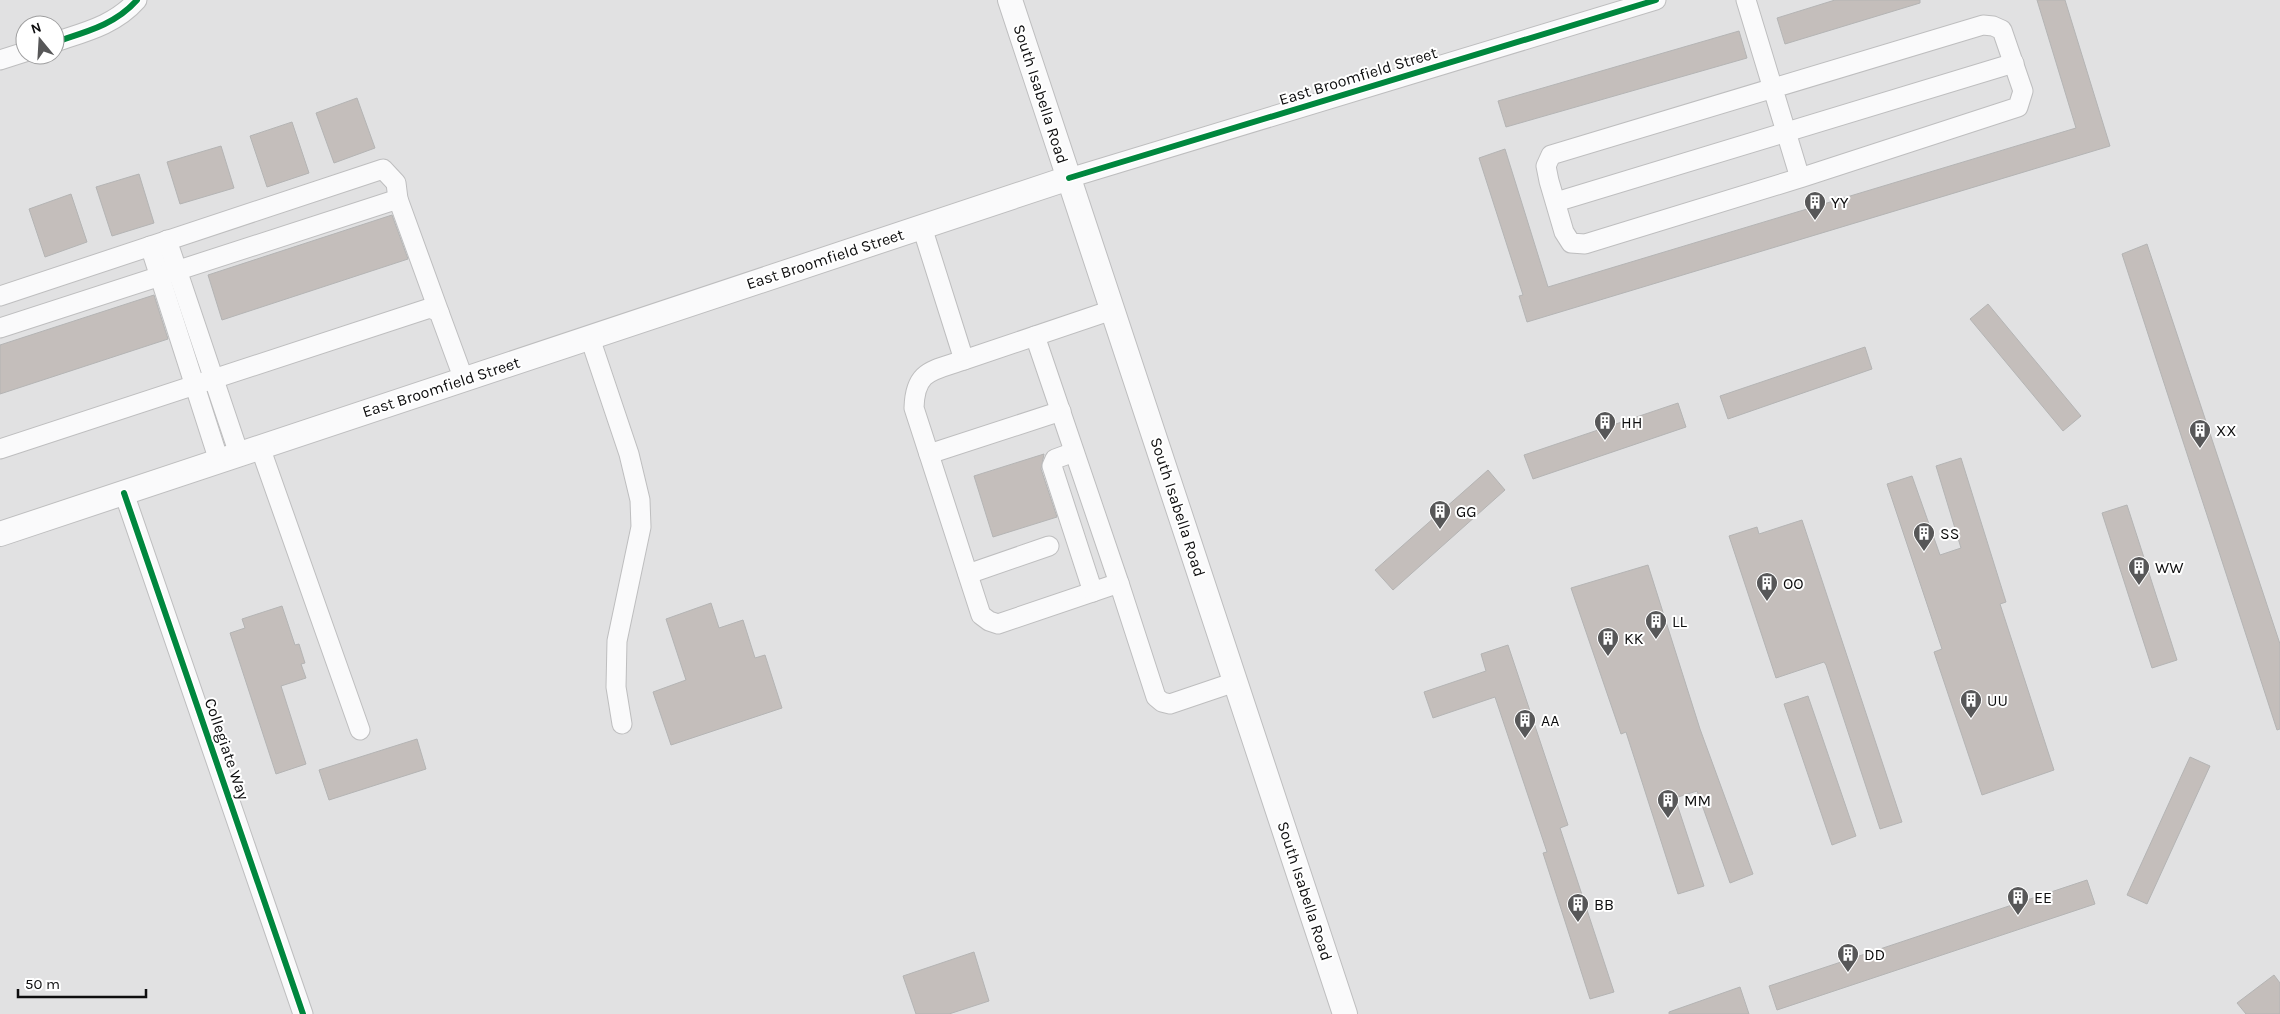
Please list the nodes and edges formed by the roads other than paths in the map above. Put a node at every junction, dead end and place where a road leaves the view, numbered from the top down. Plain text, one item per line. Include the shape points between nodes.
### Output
1 (137, 0) edge
2 (1010, 0) edge
3 (1656, 0) edge
4 (1746, 0) edge
5 (65, 39) edge
6 (15, 55) edge
7 (0, 60) edge
8 (2014, 63) junction
9 (1771, 88) junction
10 (1786, 133) junction
11 (1069, 178) junction
12 (1800, 178) junction
13 (398, 199) junction
14 (1556, 202) junction
15 (922, 227) junction
16 (159, 243) junction
17 (169, 275) junction
18 (0, 296) edge
19 (1112, 310) junction
20 (439, 312) junction
21 (0, 328) edge
22 (1035, 336) junction
23 (590, 338) junction
24 (964, 360) junction
25 (214, 380) junction
26 (464, 380) junction
27 (195, 386) junction
28 (1061, 411) junction
29 (0, 449) edge
30 (1074, 452) junction
31 (239, 454) junction
32 (929, 454) junction
33 (124, 493) junction
34 (1, 528) edge
35 (1049, 546) dead end
36 (968, 574) junction
37 (1119, 583) junction
38 (1093, 592) junction
39 (1236, 682) junction
40 (622, 724) dead end
41 (360, 730) dead end
42 (303, 1014) edge
43 (1345, 1014) edge

1 - 5 street via 127,11 104,25
2 - 11 main road, South Isabella Road
3 - 11 street, East Broomfield Street
4 - 9 street
6 - 7 street
8 - 9 street via 2002,30 1983,25
8 - 10 street
8 - 12 street via 2023,91 2018,108
9 - 10 street
9 - 14 street via 1551,155 1546,166
10 - 12 street
10 - 14 street
11 - 15 main road, East Broomfield Street
11 - 19 main road, South Isabella Road
12 - 14 street via 1585,244 1571,243 1564,232
13 - 16 street via 396,183 383,169
13 - 17 street
13 - 20 street
15 - 23 main road, East Broomfield Street
15 - 24 street
16 - 17 street
16 - 18 street
17 - 21 street
17 - 25 street
17 - 27 street
19 - 22 street
19 - 39 main road, South Isabella Road
20 - 25 street via 430,308
20 - 26 street
22 - 24 street
22 - 28 street
23 - 26 main road, East Broomfield Street
23 - 40 street via 629,454 640,500 641,527 617,642 616,687
24 - 32 street via 923,376 914,390 914,408
25 - 27 street
25 - 31 street
26 - 31 main road, East Broomfield Street
27 - 29 street
27 - 31 street
28 - 30 street
28 - 32 street
30 - 37 street
30 - 38 street via 1055,459 1052,466
31 - 33 main road, East Broomfield Street
31 - 41 street
32 - 36 street
33 - 34 main road, East Broomfield Street
33 - 42 street, Collegiate Way
35 - 36 street
36 - 38 street via 982,615 998,624
37 - 38 street
37 - 39 street via 1156,697 1170,704
39 - 43 main road, South Isabella Road

